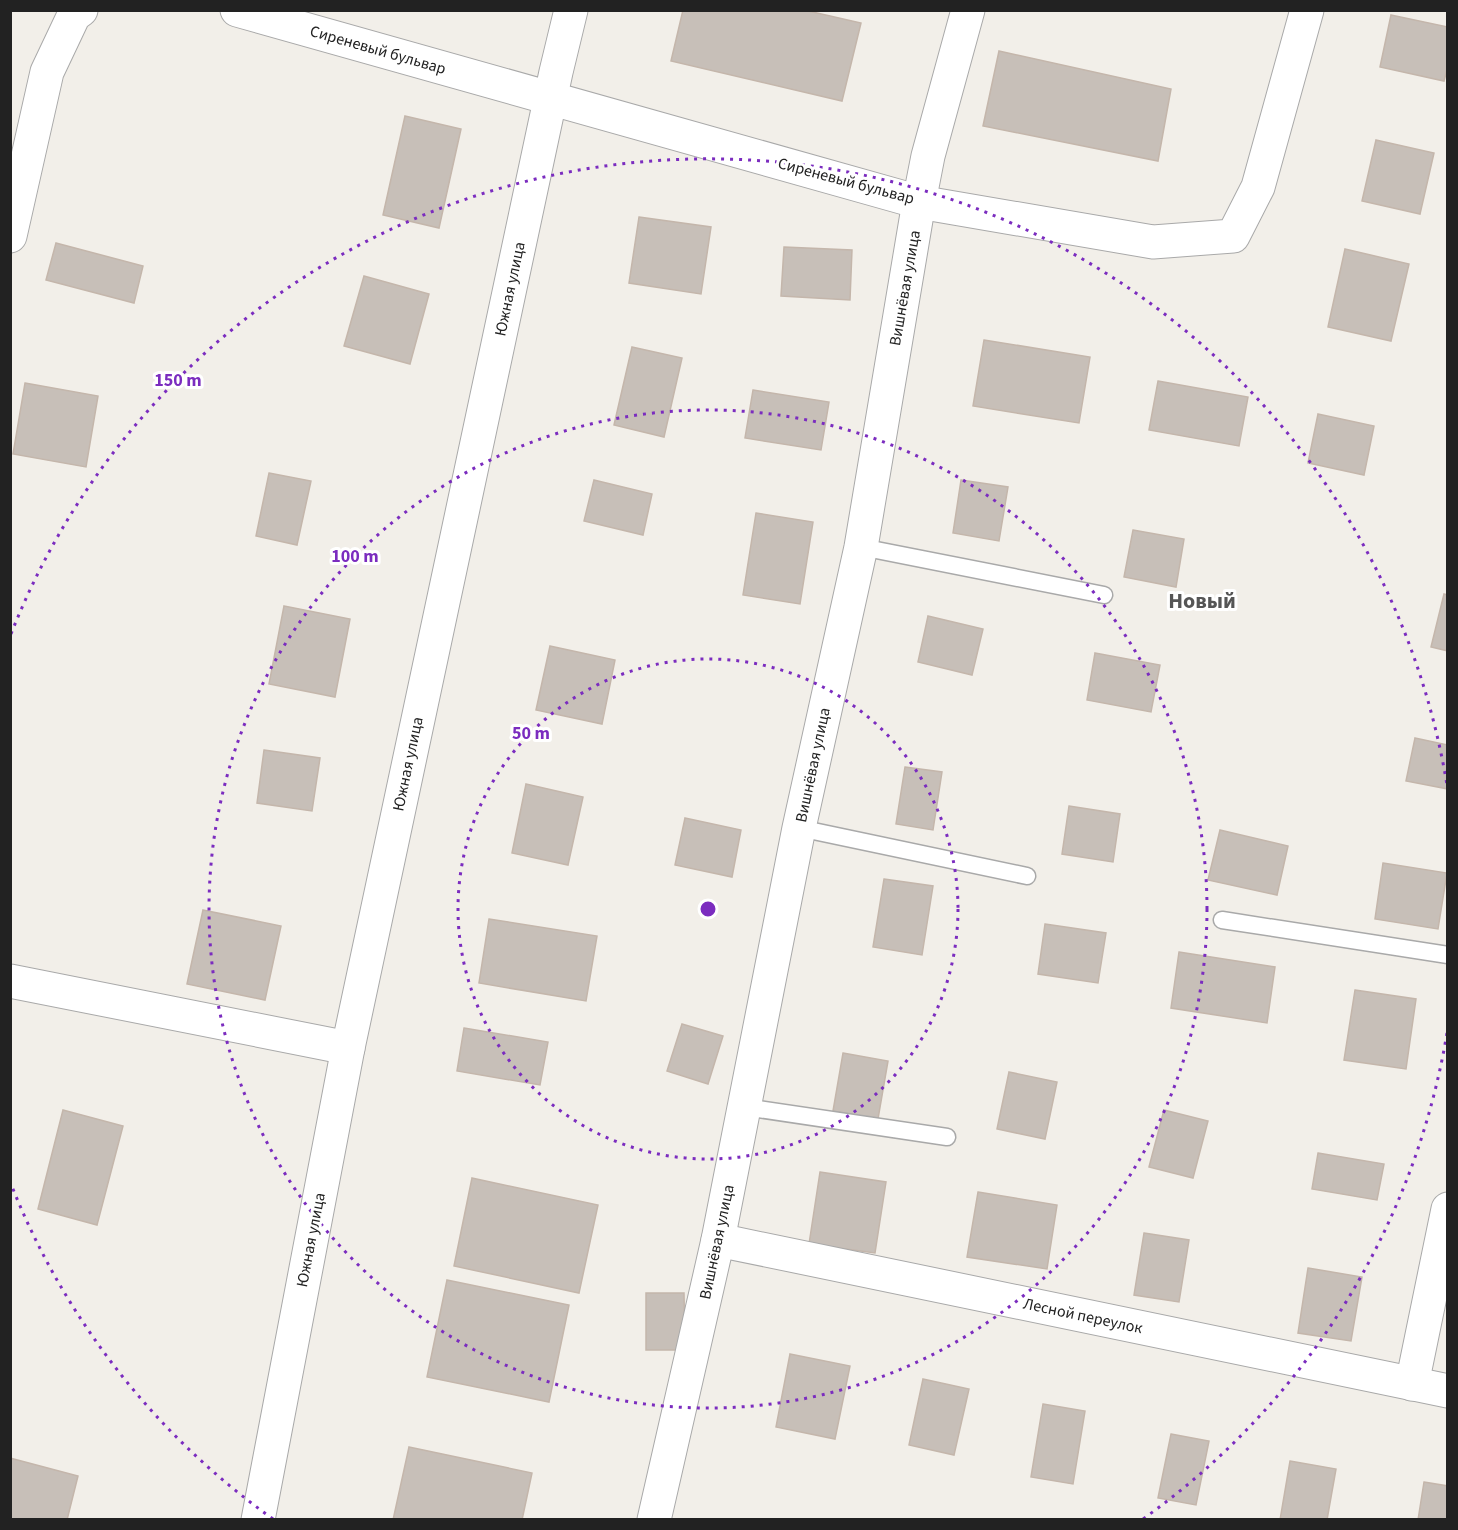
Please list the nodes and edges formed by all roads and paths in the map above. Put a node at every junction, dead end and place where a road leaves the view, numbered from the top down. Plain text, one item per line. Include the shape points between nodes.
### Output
1 (81, 10) edge
2 (237, 10) edge
3 (571, 10) edge
4 (968, 10) edge
5 (1307, 10) edge
6 (550, 99) junction
7 (919, 202) junction
8 (10, 236) edge
9 (861, 547) junction
10 (1104, 595) dead end
11 (798, 828) junction
12 (1027, 876) dead end
13 (1222, 920) dead end
14 (1448, 954) edge
15 (10, 981) edge
16 (348, 1048) junction
17 (745, 1107) junction
18 (947, 1137) dead end
19 (1448, 1209) edge
20 (718, 1240) junction
21 (1413, 1384) junction
22 (1448, 1391) edge
23 (258, 1520) edge
24 (654, 1520) edge

1 - 8 street via 74,15 47,72
2 - 6 street, Сиреневый бульвар
3 - 6 street, Южная улица
4 - 7 street, Вишнёвая улица
5 - 7 street, Сиреневый бульвар via 1258,187 1233,236 1153,242
6 - 7 street, Сиреневый бульвар
6 - 16 street, Южная улица
7 - 9 street, Вишнёвая улица
9 - 10 lane
9 - 11 street, Вишнёвая улица
11 - 12 lane
11 - 17 street, Вишнёвая улица
13 - 14 lane
15 - 16 street
16 - 23 street, Южная улица
17 - 18 lane
17 - 20 street, Вишнёвая улица
19 - 21 street
20 - 21 street, Лесной переулок
20 - 24 street, Вишнёвая улица
21 - 22 street, Лесной переулок

